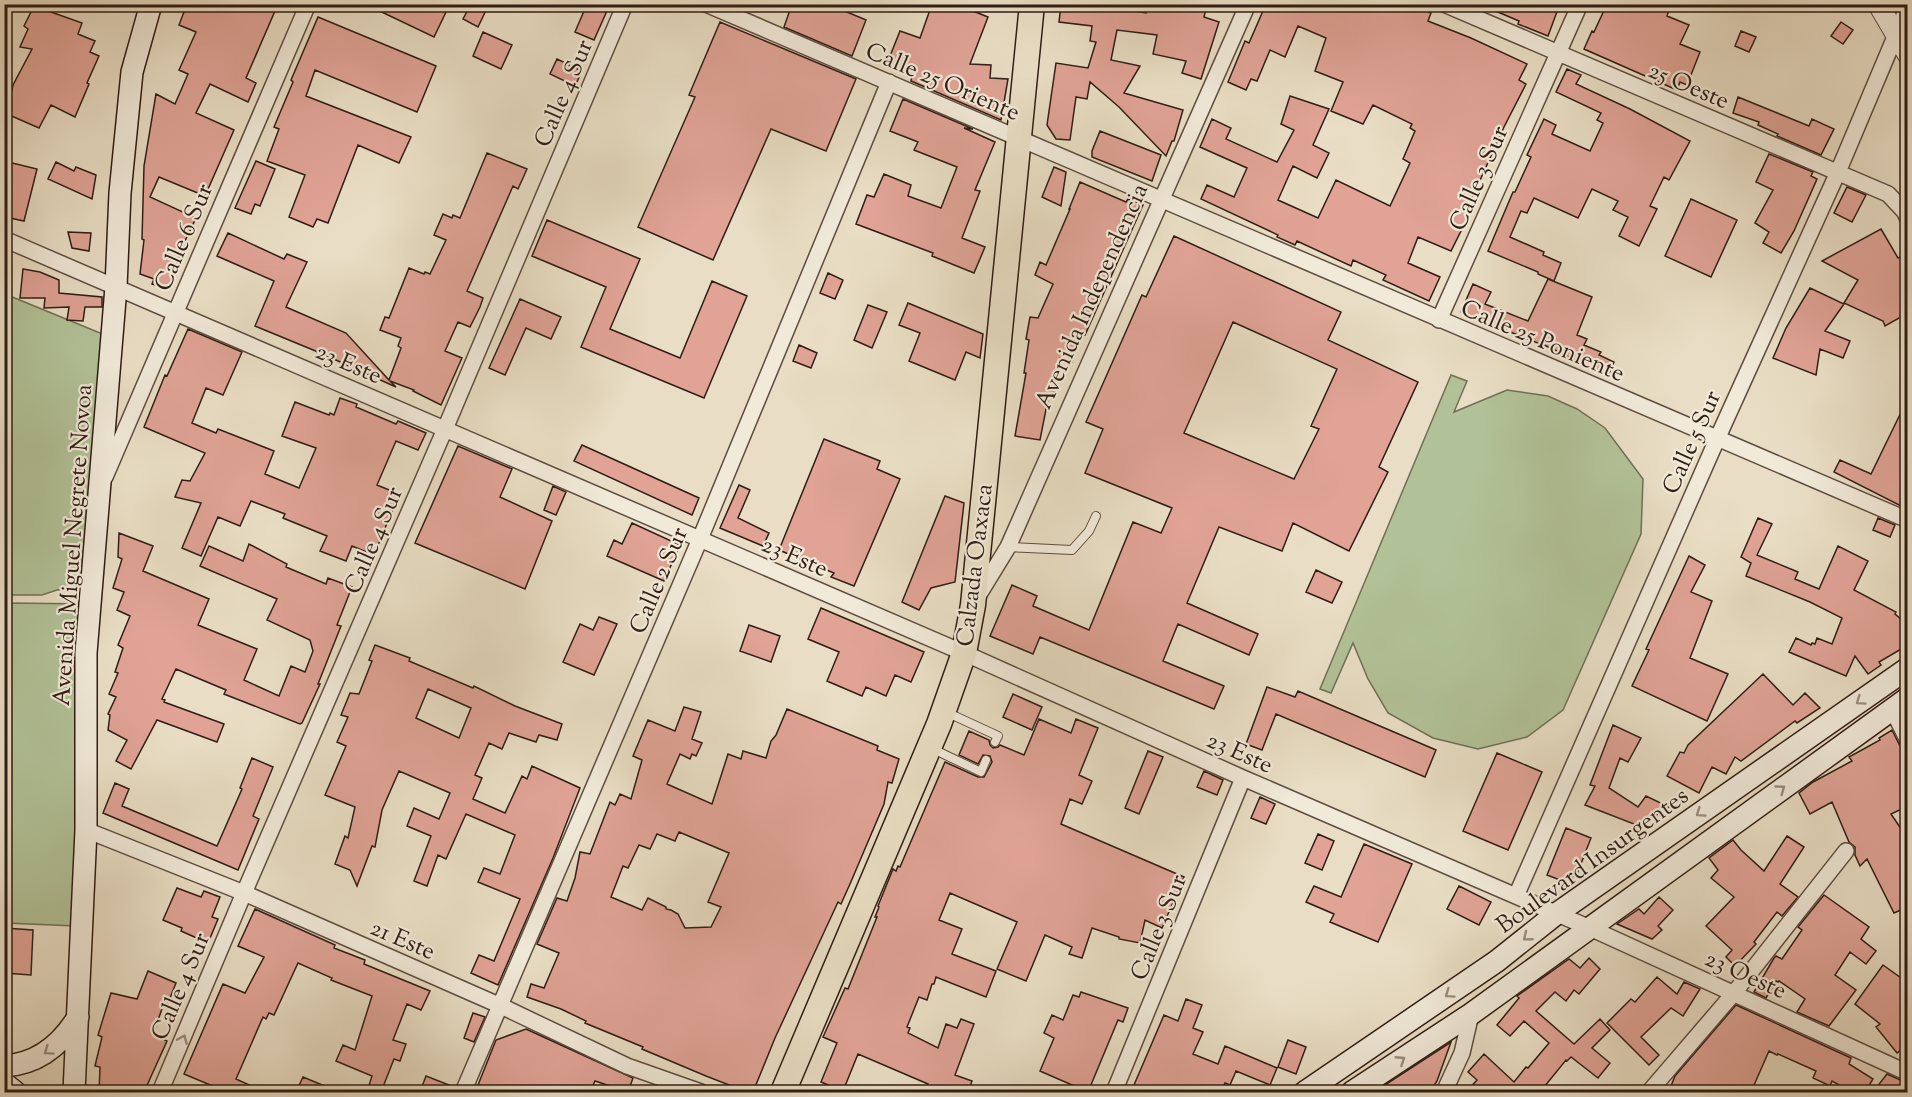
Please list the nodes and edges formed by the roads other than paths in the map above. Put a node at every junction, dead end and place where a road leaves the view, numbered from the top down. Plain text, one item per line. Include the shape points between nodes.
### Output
1 (5, 4) edge
2 (151, 4) edge
3 (308, 4) edge
4 (625, 4) edge
5 (706, 4) edge
6 (1032, 4) edge
7 (1248, 4) edge
8 (1444, 4) edge
9 (1580, 4) edge
10 (1878, 4) edge
11 (1908, 6) edge
12 (4, 9) edge
13 (1896, 35) junction
14 (1558, 54) junction
15 (1908, 56) edge
16 (889, 82) junction
17 (1019, 138) junction
18 (1838, 172) junction
19 (1162, 200) junction
20 (1908, 219) edge
21 (4, 239) edge
22 (116, 287) junction
23 (176, 313) junction
24 (1439, 320) junction
25 (446, 429) junction
26 (1718, 437) junction
27 (100, 488) junction
28 (1096, 516) dead end
29 (1908, 520) edge
30 (700, 539) junction
31 (1008, 547) junction
32 (973, 605) junction
33 (963, 653) junction
34 (1908, 668) edge
35 (1900, 704) edge
36 (944, 711) junction
37 (1908, 741) edge
38 (995, 742) dead end
39 (929, 747) junction
40 (987, 760) dead end
41 (1243, 778) junction
42 (86, 830) junction
43 (1846, 851) dead end
44 (244, 893) junction
45 (1516, 896) junction
46 (1561, 916) junction
47 (1590, 928) junction
48 (1734, 993) junction
49 (501, 1006) junction
50 (1471, 1014) junction
51 (78, 1016) junction
52 (4, 1066) edge
53 (1908, 1073) edge
54 (4, 1083) edge
55 (15, 1092) edge
56 (74, 1092) edge
57 (160, 1092) edge
58 (463, 1092) edge
59 (701, 1092) edge
60 (783, 1092) edge
61 (1114, 1092) edge
62 (1305, 1092) edge
63 (1352, 1092) edge
64 (1444, 1092) edge
65 (1649, 1092) edge

1 - 12 street
2 - 22 main road, Avenida Miguel Negrete Novoa via 132,72
3 - 23 street, Calle 6 Sur
4 - 25 street, Calle 4 Sur
5 - 16 street, Calle 25 Oriente
6 - 17 main road, Calzada Oaxaca
7 - 19 street, Avenida Independencia
8 - 14 street, 25 Oeste
9 - 14 street, Calle 3 Sur
10 - 13 street
11 - 13 street, Calle 5 Sur
13 - 15 street
13 - 18 street, Calle 5 Sur
14 - 18 street, 25 Oeste
14 - 24 street, Calle 3 Sur
16 - 17 street, Calle 25 Oriente
16 - 30 street, Calle 2 Sur
17 - 19 street, Calle 25 Oriente
17 - 32 main road, Calzada Oaxaca
18 - 20 street, 25 Oeste via 1888,194
18 - 26 street, Calle 5 Sur
19 - 24 street, Calle 25 Poniente
19 - 31 street, Avenida Independencia
21 - 22 street, 23 Este
22 - 23 street, 23 Este
22 - 27 main road, Avenida Miguel Negrete Novoa
23 - 25 street, 23 Este
23 - 27 street, Calle 6 Sur
24 - 26 street, Calle 25 Poniente
25 - 30 street, 23 Este
25 - 44 street, Calle 4 Sur
26 - 29 street, Calle 25 Poniente
26 - 45 street, Calle 5 Sur
27 - 42 main road, Avenida Miguel Negrete Novoa via 86,653
28 - 31 lane via 1072,550
30 - 33 street, 23 Este
30 - 49 street, Calle 2 Sur
31 - 32 street, Avenida Independencia
32 - 33 main road, Calzada Oaxaca
33 - 36 main road, Calzada Oaxaca
33 - 41 street, 23 Este
34 -> 46 main road, Boulevard Insurgentes
35 - 37 street
47 -> 35 main road
36 - 38 lane via 998,736
36 - 39 main road, Calzada Oaxaca
39 - 40 lane via 981,772
39 - 60 main road, Calzada Oaxaca
41 - 45 street, 23 Este
41 - 61 street, Calle 3 Sur
42 - 44 street, 21 Este
42 - 51 main road, Avenida Miguel Negrete Novoa
43 - 48 street
44 - 49 street, 21 Este
57 -> 44 street, Calle 4 Sur
45 - 46 street, 23 Este
46 - 47 street, 23 Oeste
46 -> 62 main road, Boulevard Insurgentes
47 - 48 street, 23 Oeste
47 - 50 main road
48 - 53 street, 23 Oeste
48 - 65 street
49 - 58 street, Calle 2 Sur
49 - 59 street, 21 Este via 627,1066
63 -> 50 main road
50 - 64 street via 1462,1053
51 -> 52 main road via 52,1049 29,1061
51 - 56 main road, Avenida Miguel Negrete Novoa
54 - 55 main road

